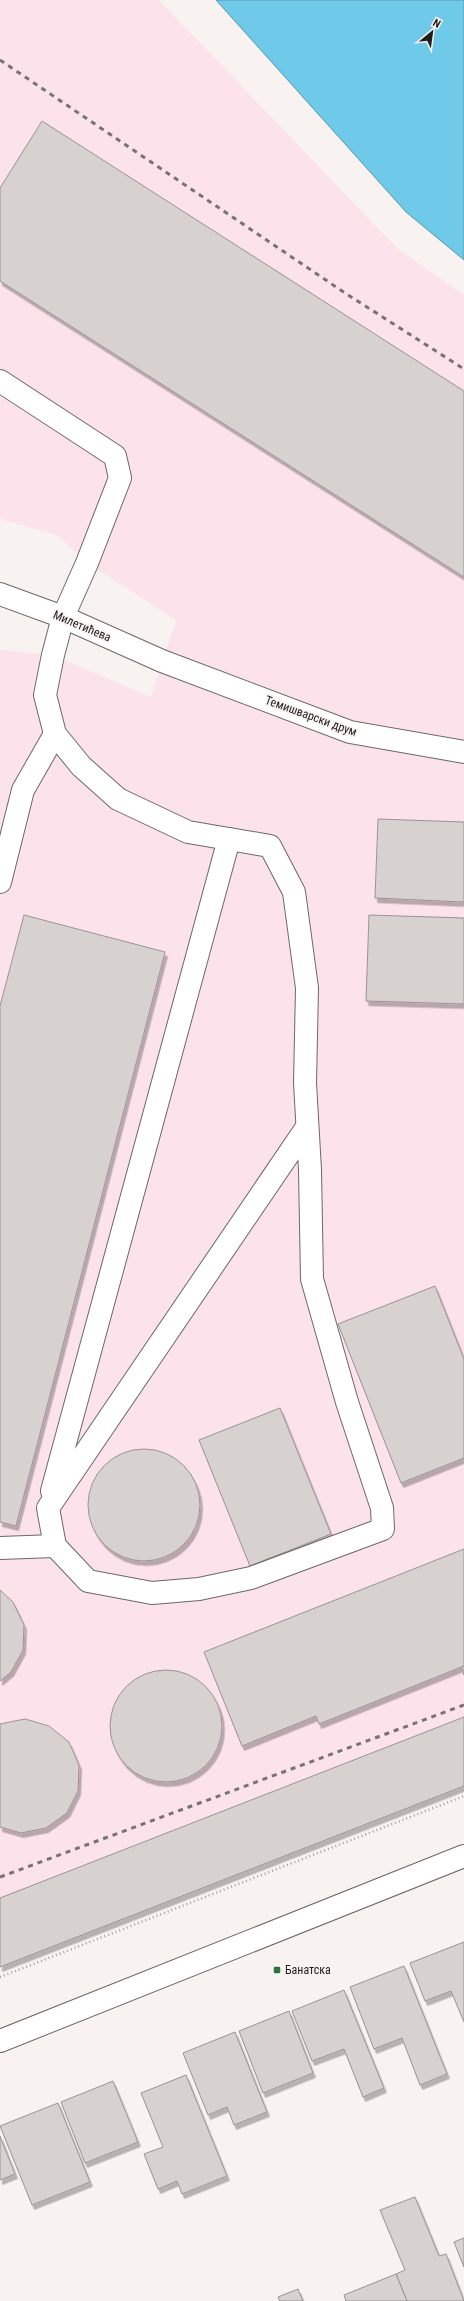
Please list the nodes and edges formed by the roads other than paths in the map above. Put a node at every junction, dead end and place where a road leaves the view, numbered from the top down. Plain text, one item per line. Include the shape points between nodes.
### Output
1 (0, 381) edge
2 (0, 594) edge
3 (63, 617) junction
4 (162, 661) joint
5 (55, 734) junction
6 (464, 752) edge
7 (229, 839) junction
8 (0, 882) edge
9 (307, 1127) junction
10 (48, 1508) junction
11 (55, 1546) junction
12 (0, 1548) edge
13 (464, 1856) edge
14 (0, 2041) edge

1 - 3 main road via 115,456 120,478
2 - 3 main road, Милетићева
3 - 4 main road, Милетићева
3 - 5 main road via 45,694
4 - 6 main road, Темишварски друм via 350,732
5 - 7 main road via 81,766 118,798 188,832
5 - 8 main road via 23,790
7 - 9 main road via 270,846 294,892 307,988
7 - 10 main road
9 - 10 main road
9 - 11 main road via 312,1279 347,1402 382,1508 383,1529 250,1578 199,1589 152,1593 88,1581
10 - 11 main road
11 - 12 main road
13 - 14 main road

